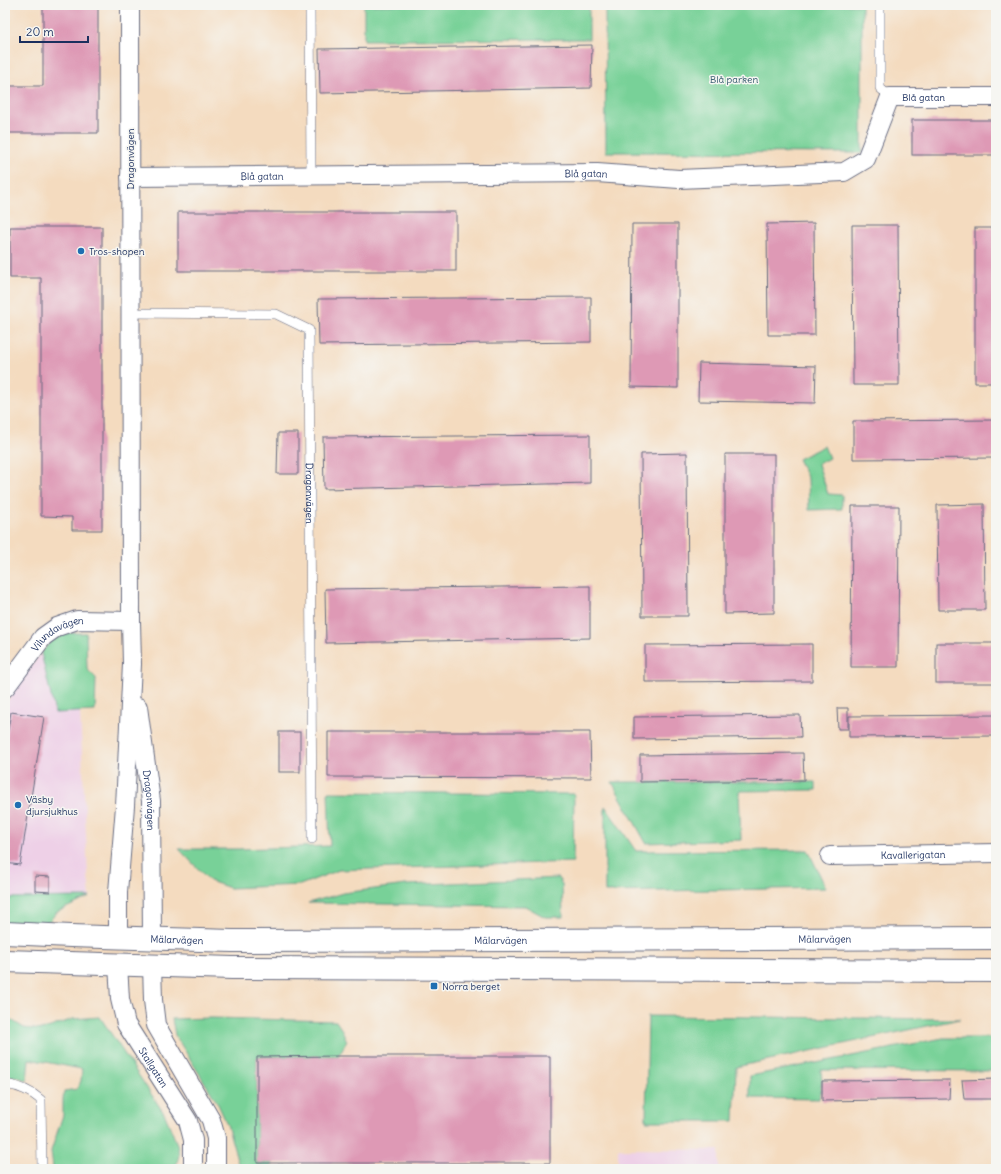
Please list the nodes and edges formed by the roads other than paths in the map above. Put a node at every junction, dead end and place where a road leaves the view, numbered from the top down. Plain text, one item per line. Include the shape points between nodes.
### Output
1 (130, 5) edge
2 (310, 5) edge
3 (880, 5) edge
4 (890, 97) junction
5 (996, 98) edge
6 (311, 175) junction
7 (130, 178) junction
8 (130, 313) junction
9 (131, 620) junction
10 (132, 664) junction
11 (5, 688) edge
12 (312, 839) dead end
13 (996, 853) edge
14 (830, 856) dead end
15 (5, 933) edge
16 (118, 937) junction
17 (152, 938) junction
18 (996, 938) edge
19 (5, 961) edge
20 (118, 964) junction
21 (152, 965) junction
22 (996, 971) edge
23 (5, 1084) edge
24 (42, 1169) edge
25 (193, 1169) edge
26 (216, 1169) edge

1 - 7 street, Dragonvägen
2 - 6 lane
3 - 4 lane via 880,88
4 - 5 street, Blå gatan
4 - 6 street, Blå gatan via 866,159 844,172 679,179 597,172
6 - 7 street, Blå gatan
7 - 8 street, Dragonvägen
8 - 9 street, Dragonvägen
8 - 12 lane, Dragonvägen via 276,314 309,330
9 - 10 street, Dragonvägen
9 - 11 street, Vilundavägen via 77,620 57,627 43,637
10 - 16 street, Dragonvägen via 118,892
10 - 17 street, Dragonvägen via 152,801
13 - 14 street, Kavallerigatan
15 - 16 main road, Mälarvägen
16 - 17 main road, Mälarvägen
16 - 20 main road
17 - 18 main road, Mälarvägen via 232,941
17 - 21 main road
19 - 20 main road
20 - 21 main road
20 - 25 street, Stallgatan via 120,999 126,1024 188,1121 193,1140
21 - 22 main road via 240,968
21 - 26 street via 156,1025 211,1120 216,1138
23 - 24 lane via 23,1088 41,1100

